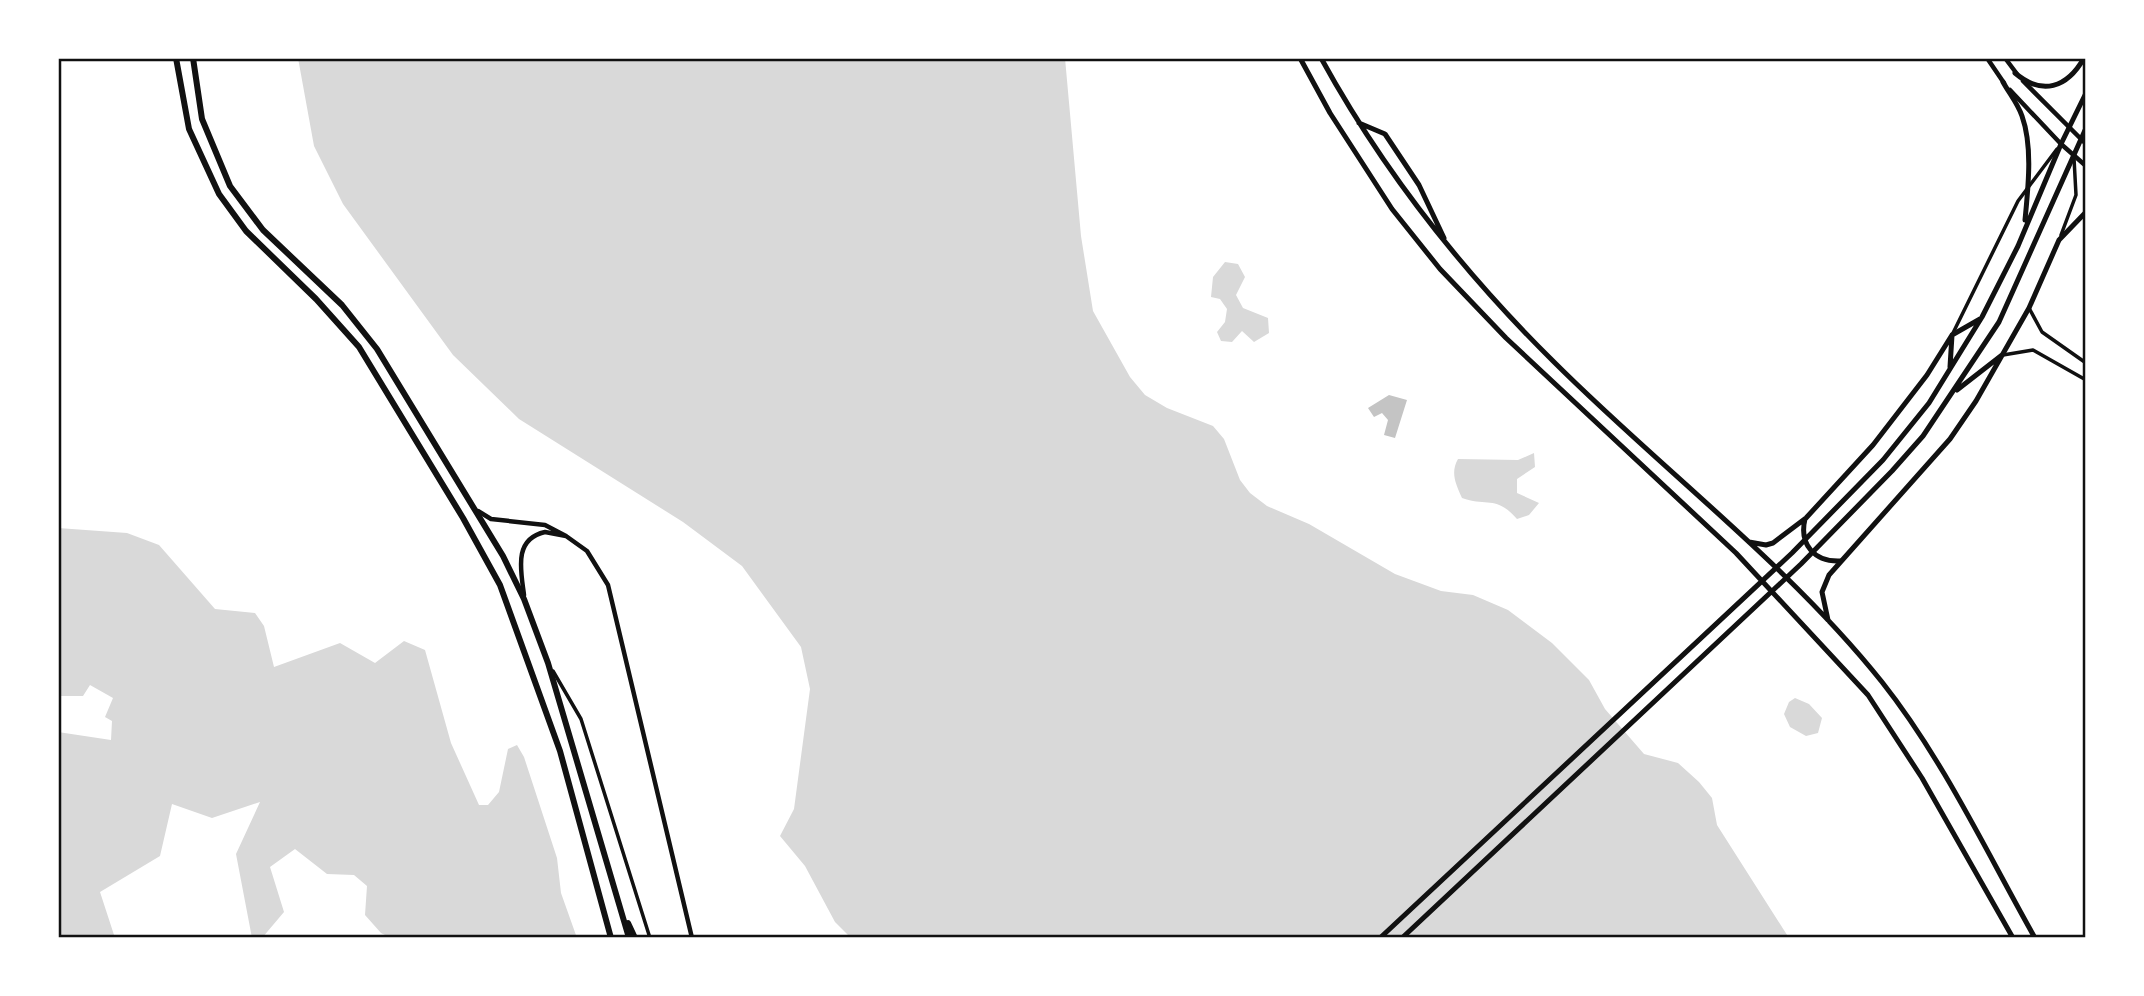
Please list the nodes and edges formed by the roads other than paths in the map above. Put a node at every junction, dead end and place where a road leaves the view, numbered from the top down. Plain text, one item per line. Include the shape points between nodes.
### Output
1 (176, 58) edge
2 (193, 58) edge
3 (1300, 58) edge
4 (1321, 58) edge
5 (1987, 58) edge
6 (2005, 58) edge
7 (2084, 58) edge
8 (2015, 73) junction
9 (2003, 82) junction
10 (2086, 93) edge
11 (1358, 122) junction
12 (2068, 128) junction
13 (2086, 130) edge
14 (2081, 139) junction
15 (2061, 144) junction
16 (2086, 144) edge
17 (2074, 156) junction
18 (2086, 166) edge
19 (2028, 187) junction
20 (2086, 212) edge
21 (2024, 228) junction
22 (2059, 240) junction
23 (1449, 247) junction
24 (2029, 308) junction
25 (1982, 317) junction
26 (1952, 335) junction
27 (2003, 355) junction
28 (2086, 363) edge
29 (1948, 374) junction
30 (2086, 380) edge
31 (1950, 397) junction
32 (1701, 499) junction
33 (471, 505) junction
34 (1690, 512) junction
35 (1806, 518) junction
36 (566, 536) junction
37 (1745, 540) junction
38 (1840, 561) junction
39 (524, 599) junction
40 (1830, 623) junction
41 (548, 663) junction
42 (621, 908) junction
43 (611, 938) edge
44 (629, 938) edge
45 (635, 938) edge
46 (650, 938) edge
47 (692, 938) edge
48 (1380, 938) edge
49 (1402, 938) edge
50 (2013, 938) edge
51 (2035, 938) edge

1 - 43 main road via 189,129 219,194 246,231 359,347 500,584 560,751
2 - 33 main road via 205,129 236,196 263,230 365,332
3 - 34 main road via 1392,209 1440,269
4 - 11 main road
5 - 9 street
6 - 8 street
7 - 8 main road via 2071,76 2055,84 2036,86
8 - 12 street
9 - 15 street
9 - 19 main road via 2024,125
10 - 12 main road
11 - 23 main road
11 - 23 main road via 1385,134 1419,185
12 - 14 street
12 - 15 main road
13 - 14 main road
14 - 16 street
14 - 17 main road
15 - 17 street
15 - 19 street
15 - 21 main road
17 - 18 street
17 - 22 street via 2076,195
17 - 31 main road via 1999,322
19 - 21 main road
19 - 26 street
20 - 22 main road
21 - 25 main road
22 - 24 main road
23 - 32 main road via 1555,363
24 - 27 main road
24 - 28 street via 2042,332
25 - 26 main road
25 - 29 main road
26 - 29 main road
26 - 35 main road via 1873,445
27 - 30 street via 2033,350
27 - 31 main road
27 - 38 main road via 1950,439
29 - 48 main road via 1883,460 1792,553
31 - 49 main road via 1892,471 1801,564
32 - 34 main road
32 - 37 main road
33 - 36 street via 491,519 545,525
33 - 39 main road
34 - 50 main road via 1816,636 1868,695 1922,778
35 - 37 main road via 1773,543
35 - 38 main road via 1803,539 1810,550 1820,559
36 - 39 street via 545,532 525,544 520,561
36 - 47 street via 592,556 608,585
37 - 40 main road
38 - 40 main road via 1822,592
39 - 41 main road
40 - 51 main road via 1883,683 1939,768
41 - 42 main road
41 - 46 street via 581,719
42 - 44 main road
42 - 45 main road

